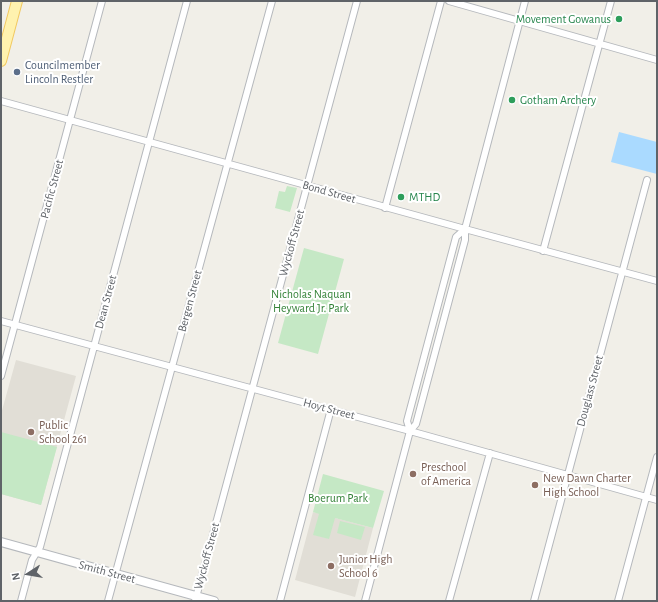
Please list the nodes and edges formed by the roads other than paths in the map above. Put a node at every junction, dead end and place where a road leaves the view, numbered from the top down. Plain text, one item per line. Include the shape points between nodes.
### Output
1 (17, 1) edge
2 (102, 1) edge
3 (187, 1) edge
4 (272, 1) edge
5 (357, 1) edge
6 (441, 1) edge
7 (449, 1) edge
8 (525, 1) edge
9 (611, 1) edge
10 (520, 21) junction
11 (599, 44) junction
12 (657, 60) edge
13 (1, 61) edge
14 (1, 101) edge
15 (70, 120) junction
16 (149, 141) junction
17 (228, 162) junction
18 (647, 180) dead end
19 (308, 186) junction
20 (385, 208) junction
21 (465, 229) junction
22 (543, 251) junction
23 (622, 272) junction
24 (657, 281) edge
25 (1, 321) edge
26 (15, 325) junction
27 (94, 346) junction
28 (172, 367) junction
29 (1, 376) edge
30 (253, 389) junction
31 (332, 409) junction
32 (410, 431) junction
33 (490, 453) junction
34 (657, 457) edge
35 (567, 475) junction
36 (646, 497) junction
37 (657, 500) edge
38 (1, 542) edge
39 (36, 552) junction
40 (116, 574) junction
41 (196, 599) edge
42 (21, 601) edge
43 (108, 601) edge
44 (214, 601) edge
45 (280, 601) edge
46 (365, 601) edge
47 (449, 601) edge
48 (534, 601) edge
49 (618, 601) edge

1 - 13 main road
2 - 15 street, Pacific Street
3 - 16 street, Dean Street
4 - 17 street, Bergen Street
5 - 19 street, Wyckoff Street
6 - 20 street
7 - 10 street
8 - 10 street
9 - 11 street
10 - 11 street
10 - 21 street
11 - 12 street
11 - 22 street
14 - 15 street, Bond Street
15 - 16 street, Bond Street
15 - 26 street, Pacific Street
16 - 17 street, Bond Street
16 - 27 street, Dean Street
17 - 19 street, Bond Street
17 - 28 street, Bergen Street
18 - 23 street, Douglass Street
19 - 20 street, Bond Street
19 - 30 street, Wyckoff Street
20 - 21 street, Bond Street
21 - 22 street, Bond Street
21 - 32 street via 465,240 416,424
21 - 32 street via 456,237 454,244 407,421
22 - 23 street, Bond Street
23 - 24 street, Bond Street
23 - 35 street, Douglass Street
25 - 26 street, Hoyt Street
26 - 27 street, Hoyt Street
26 - 29 street, Pacific Street
27 - 28 street, Hoyt Street
27 - 39 street, Dean Street via 40,547
28 - 30 street, Hoyt Street
28 - 40 street, Bergen Street
30 - 31 street, Hoyt Street
30 - 41 street, Wyckoff Street
31 - 32 street, Hoyt Street
31 - 45 street
32 - 33 street, Hoyt Street
32 - 46 street
33 - 35 street, Hoyt Street
33 - 47 street
34 - 36 street
35 - 36 street, Hoyt Street
35 - 48 street, Douglass Street
36 - 37 street, Hoyt Street
36 - 49 street
38 - 39 street, Smith Street
39 - 40 street, Smith Street
39 - 42 street, Dean Street
40 - 41 street, Smith Street
40 - 43 street, Bergen Street
41 - 44 street, Smith Street

